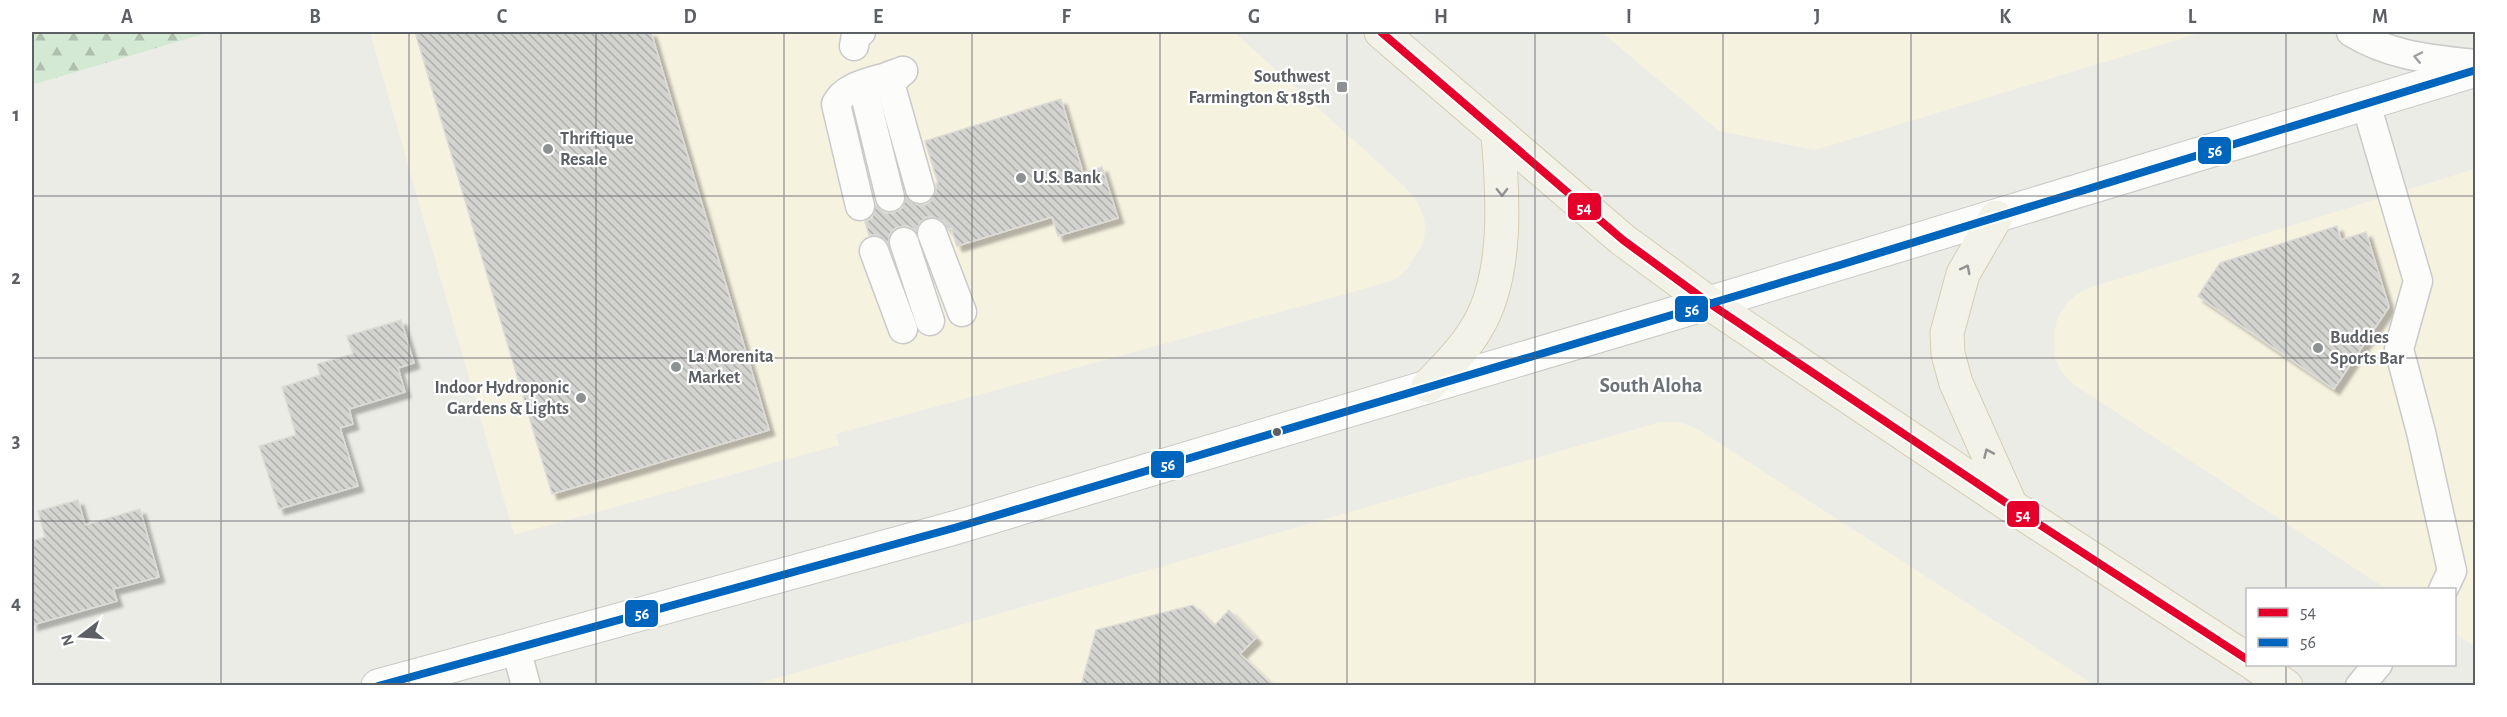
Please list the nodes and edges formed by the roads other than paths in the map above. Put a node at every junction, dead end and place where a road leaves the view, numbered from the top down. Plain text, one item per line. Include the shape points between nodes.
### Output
1 (1381, 32) edge
2 (2351, 32) edge
3 (2475, 64) edge
4 (2475, 70) edge
5 (879, 80) junction
6 (2366, 104) junction
7 (1498, 134) junction
8 (920, 189) dead end
9 (890, 197) dead end
10 (860, 206) dead end
11 (1996, 217) junction
12 (932, 233) dead end
13 (904, 242) dead end
14 (874, 251) dead end
15 (1709, 303) junction
16 (962, 312) dead end
17 (930, 321) dead end
18 (903, 329) dead end
19 (1428, 386) junction
20 (2012, 506) junction
21 (2444, 588) edge
22 (516, 648) junction
23 (2246, 659) edge
24 (2257, 666) edge
25 (2376, 666) edge
26 (378, 686) edge
27 (526, 686) edge
28 (2286, 686) edge
29 (2360, 686) edge

1 - 7 main road
3 -> 2 lane via 2421,58 2373,45
4 - 6 main road
5 - 8 lane via 903,71 892,81 892,90
5 - 9 lane via 868,89 866,99
5 - 10 lane via 848,90 836,104
6 - 11 main road
6 - 21 lane via 2418,281 2399,349 2452,571
7 - 15 main road via 1623,240
7 -> 19 main road via 1503,224 1490,296 1477,328
11 - 15 main road
20 -> 11 main road via 1956,383 1948,354 1947,333 1963,273
12 - 16 lane
13 - 17 lane
14 - 18 lane
15 - 19 main road
15 - 20 main road
19 - 22 main road via 954,528
20 - 23 main road
22 - 26 main road
22 - 27 lane
24 - 28 main road
25 - 29 lane

